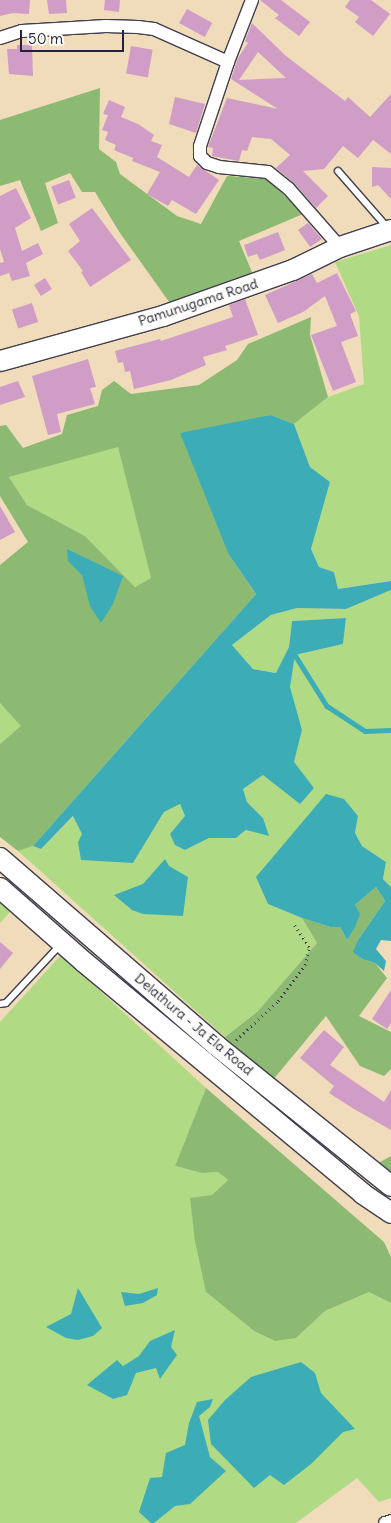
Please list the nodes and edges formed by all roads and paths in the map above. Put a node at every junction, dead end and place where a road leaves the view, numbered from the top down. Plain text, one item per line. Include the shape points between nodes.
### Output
1 (252, 0) edge
2 (0, 38) edge
3 (228, 62) junction
4 (338, 171) dead end
5 (390, 230) edge
6 (340, 247) junction
7 (0, 361) edge
8 (0, 858) edge
9 (0, 888) edge
10 (294, 925) dead end
11 (63, 943) junction
12 (0, 1004) edge
13 (224, 1051) junction
14 (391, 1186) edge
15 (391, 1214) edge
16 (391, 1521) edge
17 (385, 1523) edge

1 - 3 street
2 - 3 street via 22,31 138,27 154,29
3 - 6 street via 200,146 200,156 207,164 219,167 268,172 289,189
4 - 5 lane
5 - 6 main road, Pamunugama Road
6 - 7 main road, Pamunugama Road via 293,270 163,316
8 - 13 main road, Delathura - Ja Ela Road
9 - 11 main road, Delathura - Ja Ela Road
10 - 13 path via 309,947 304,965 278,1001
11 - 12 lane via 6,1003
11 - 15 main road, Delathura - Ja Ela Road
13 - 14 main road, Delathura - Ja Ela Road
16 - 17 street

